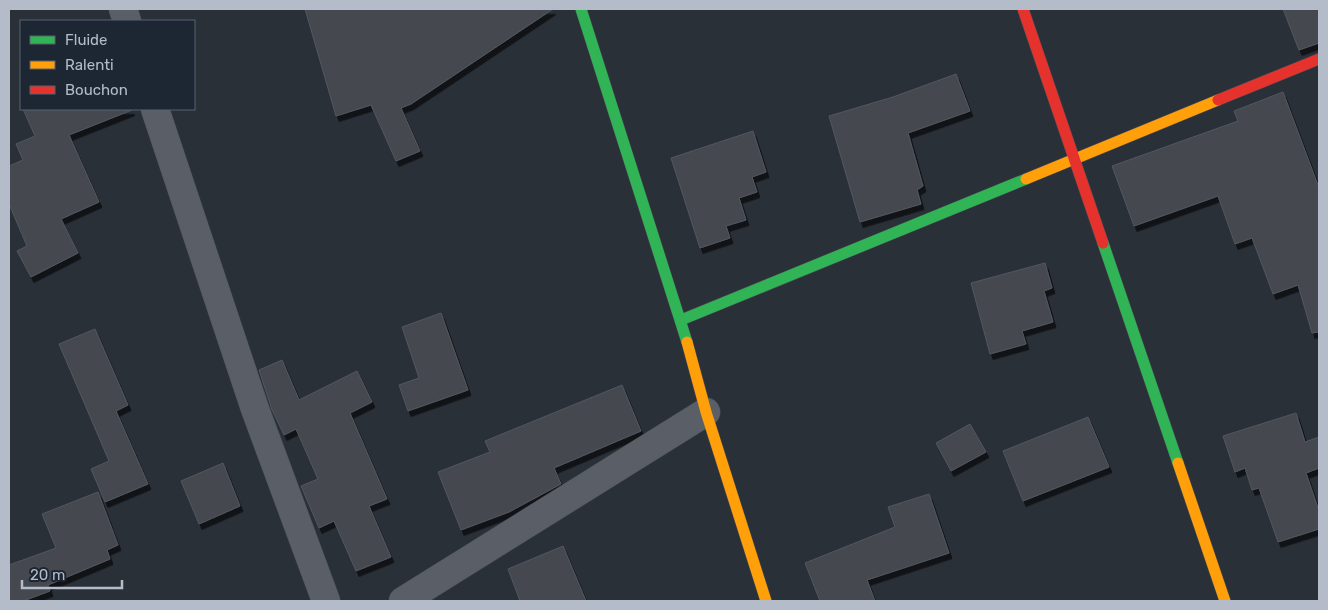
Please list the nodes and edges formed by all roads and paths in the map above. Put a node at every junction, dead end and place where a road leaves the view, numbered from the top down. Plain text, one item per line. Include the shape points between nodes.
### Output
1 (581, 9) edge
2 (1023, 9) edge
3 (1319, 59) edge
4 (155, 110) edge
5 (1074, 159) junction
6 (681, 320) junction
7 (706, 412) junction
8 (326, 601) edge
9 (403, 601) edge
10 (766, 601) edge
11 (1226, 601) edge

1 - 6 street
2 - 5 street
3 - 5 street
4 - 8 street via 255,409
5 - 6 street
5 - 11 street
6 - 7 street
7 - 9 street
7 - 10 street

